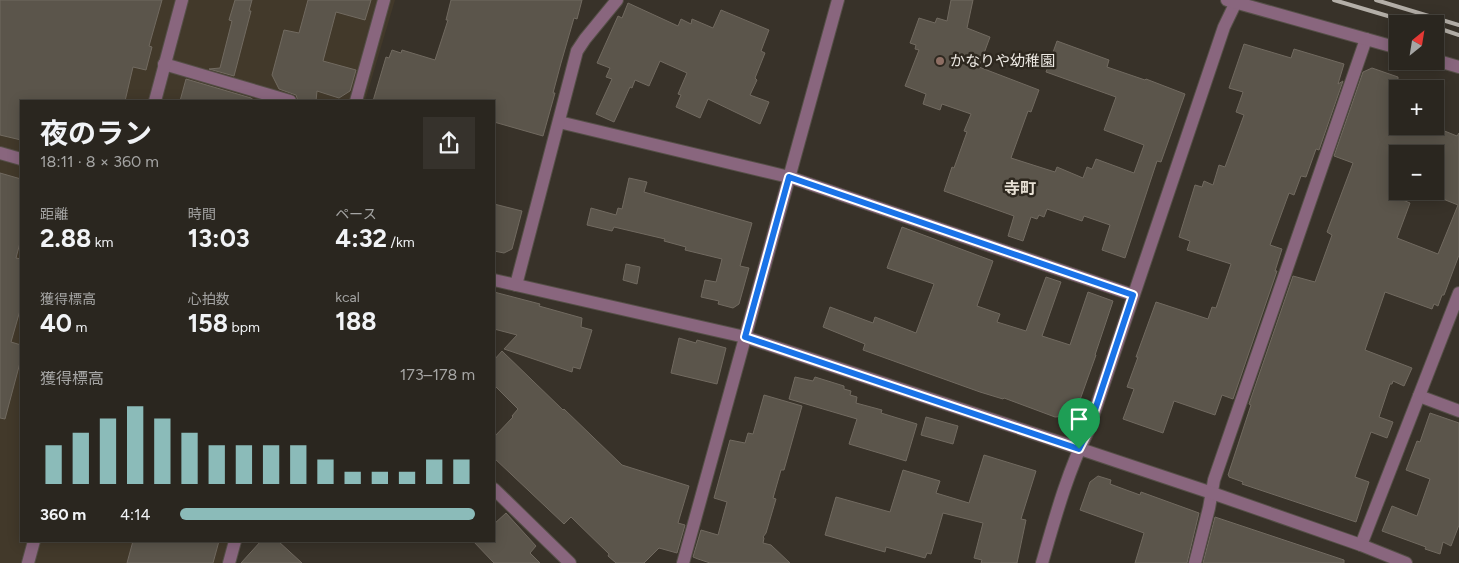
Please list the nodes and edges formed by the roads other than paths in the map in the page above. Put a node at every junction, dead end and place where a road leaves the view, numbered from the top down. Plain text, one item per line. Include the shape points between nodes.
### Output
1 (182, 0) edge
2 (384, 0) edge
3 (617, 0) edge
4 (838, 0) edge
5 (1234, 1) edge
6 (1366, 39) junction
7 (1389, 45) edge
8 (1444, 63) edge
9 (164, 64) junction
10 (1459, 67) edge
11 (155, 100) edge
12 (287, 100) edge
13 (356, 100) edge
14 (559, 122) junction
15 (0, 153) edge
16 (20, 159) edge
17 (789, 177) junction
18 (495, 280) edge
19 (516, 285) junction
20 (1459, 293) edge
21 (1133, 295) junction
22 (745, 337) junction
23 (1420, 396) junction
24 (1459, 411) edge
25 (1079, 449) junction
26 (495, 490) edge
27 (1212, 493) junction
28 (34, 542) edge
29 (236, 542) edge
30 (1361, 545) junction
31 (28, 563) edge
32 (230, 563) edge
33 (570, 563) edge
34 (683, 563) edge
35 (1042, 563) edge
36 (1195, 563) edge
37 (1406, 563) edge

1 - 9 street
2 - 13 street
3 - 14 street via 577,51
4 - 17 street
5 - 6 street
5 - 21 street
6 - 7 street
6 - 27 street
8 - 10 street
9 - 11 street
9 - 12 street
14 - 17 street
14 - 19 street
15 - 16 street
17 - 21 street
17 - 22 street
18 - 19 street
19 - 22 street
20 - 23 street
21 - 25 street via 1088,431
22 - 25 street
22 - 34 street
23 - 24 street
23 - 30 street
25 - 27 street
25 - 35 street
26 - 33 street
27 - 30 street
27 - 36 street
28 - 31 street
29 - 32 street
30 - 37 street

